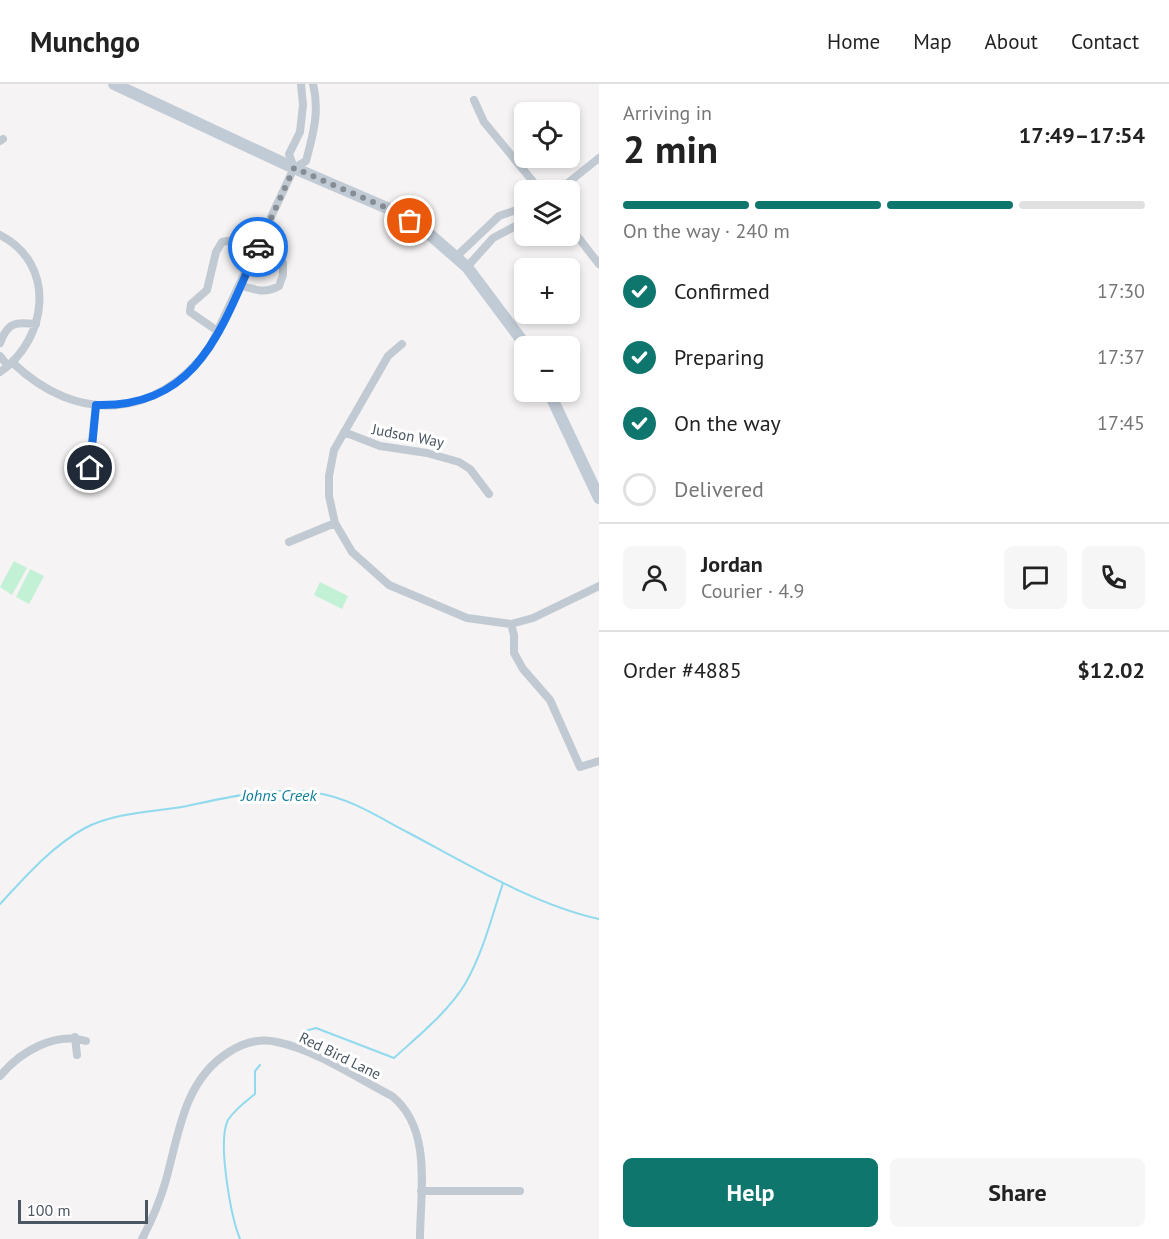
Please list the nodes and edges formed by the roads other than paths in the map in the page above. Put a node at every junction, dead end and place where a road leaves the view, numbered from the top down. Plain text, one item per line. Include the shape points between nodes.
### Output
1 (114, 84) edge
2 (301, 84) edge
3 (313, 84) edge
4 (474, 100) dead end
5 (300, 132) junction
6 (313, 134) junction
7 (599, 158) edge
8 (294, 168) junction
9 (532, 180) edge
10 (572, 180) edge
11 (514, 211) edge
12 (514, 227) edge
13 (0, 235) edge
14 (580, 240) edge
15 (259, 243) junction
16 (457, 256) junction
17 (599, 264) edge
18 (467, 267) junction
19 (240, 285) junction
20 (36, 324) junction
21 (219, 332) junction
22 (519, 336) edge
23 (0, 343) edge
24 (402, 344) dead end
25 (0, 357) edge
26 (7, 367) edge
27 (554, 402) edge
28 (96, 405) junction
29 (344, 432) junction
30 (90, 468) dead end
31 (489, 494) dead end
32 (599, 498) edge
33 (335, 524) junction
34 (289, 542) dead end
35 (599, 586) edge
36 (511, 624) junction
37 (599, 761) edge
38 (75, 1038) junction
39 (86, 1041) dead end
40 (76, 1055) dead end
41 (0, 1076) edge
42 (421, 1191) junction
43 (520, 1191) dead end
44 (142, 1239) edge
45 (420, 1239) edge

1 - 8 main road
2 - 5 street
3 - 6 street
4 - 9 street via 484,122
5 - 6 street
5 - 8 street via 290,154
6 - 8 street via 306,161
7 - 10 street
8 - 15 street
8 - 16 main road via 394,211
11 - 16 street via 499,216
12 - 18 street via 493,238
13 - 20 street via 20,250 38,283
14 - 17 street
15 - 19 street
15 - 19 street via 283,263 279,286 270,291
15 - 21 street via 236,239 222,242 207,290 190,304 190,312
16 - 18 main road
18 - 22 main road
19 - 21 street
20 - 23 street via 19,322 5,329
20 - 26 street via 26,348
21 - 28 street via 190,372 166,390 125,404
24 - 29 street via 388,356
25 - 26 street
26 - 28 street via 50,392
27 - 32 main road
28 - 30 street
29 - 31 street, Judson Way via 380,447 453,459 470,469
29 - 33 street via 334,450 329,476
33 - 34 street
33 - 36 street via 352,552 389,585 467,618
35 - 36 street via 533,618
36 - 37 street via 514,653 550,700 580,767
38 - 39 street
38 - 40 street
38 - 41 street via 43,1044
42 - 43 street
42 - 44 street, Red Bird Lane via 417,1135 399,1101 309,1053 277,1042 256,1041 223,1056 203,1074 192,1093 180,1122 156,1213
42 - 45 street, Red Bird Lane

